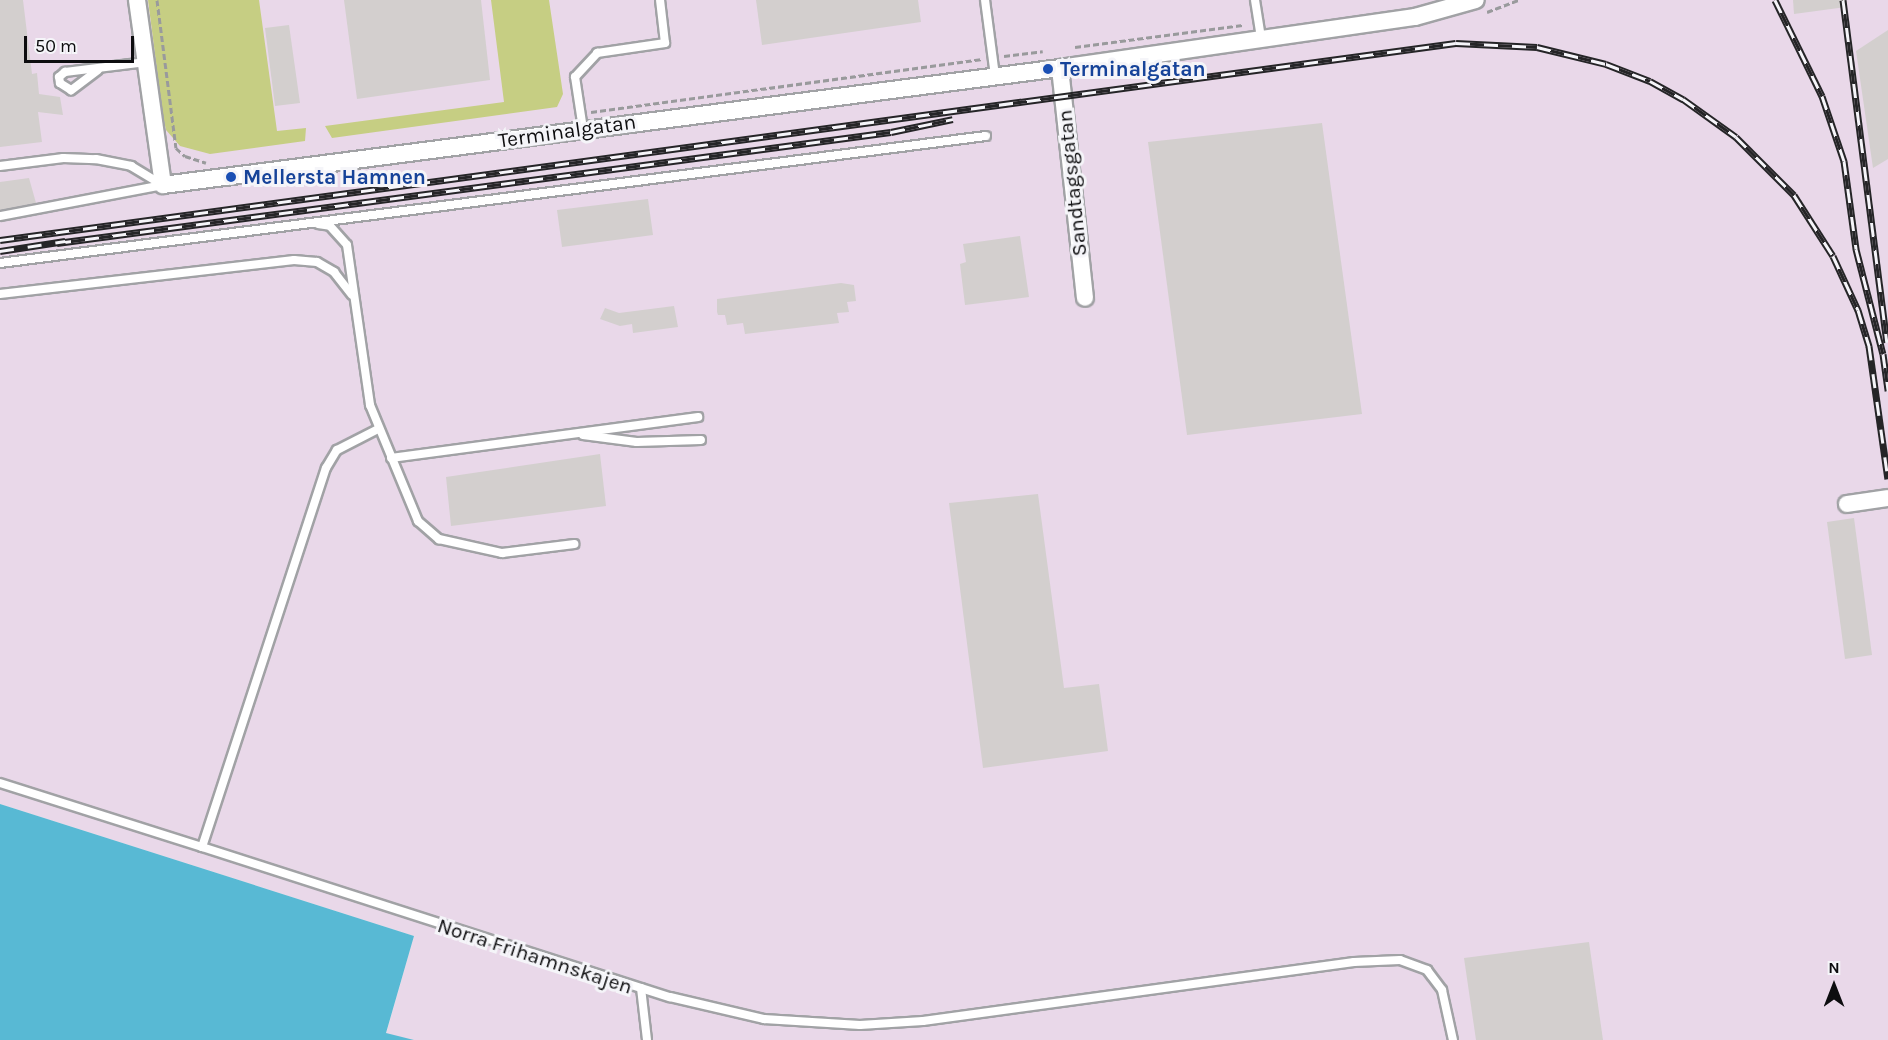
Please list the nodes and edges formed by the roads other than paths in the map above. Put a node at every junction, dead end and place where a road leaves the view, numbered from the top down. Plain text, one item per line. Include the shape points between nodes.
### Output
1 (137, 0) edge
2 (660, 0) edge
3 (985, 0) edge
4 (1255, 0) edge
5 (1476, 0) edge
6 (1261, 39) junction
7 (146, 62) junction
8 (1060, 68) junction
9 (98, 69) dead end
10 (995, 76) junction
11 (582, 121) junction
12 (986, 136) dead end
13 (0, 166) edge
14 (163, 185) junction
15 (0, 216) edge
16 (312, 223) junction
17 (0, 263) edge
18 (0, 294) edge
19 (1085, 298) dead end
20 (355, 302) junction
21 (698, 417) dead end
22 (378, 429) junction
23 (523, 438) junction
24 (701, 440) dead end
25 (390, 458) junction
26 (1888, 498) edge
27 (1847, 504) dead end
28 (574, 544) dead end
29 (0, 783) edge
30 (202, 847) junction
31 (641, 988) junction
32 (647, 1040) edge
33 (1453, 1040) edge

1 - 7 street
2 - 11 lane via 665,43 597,53 575,77
3 - 10 lane
4 - 6 lane
5 - 6 street, Terminalgatan via 1415,17
6 - 8 street, Terminalgatan
7 - 9 lane
7 - 14 street
8 - 10 street, Terminalgatan
8 - 19 street, Sandtagsgatan
10 - 11 street, Terminalgatan
11 - 14 street, Terminalgatan
12 - 16 lane
13 - 14 lane via 63,158 96,159 131,166
14 - 15 lane
16 - 17 lane
16 - 20 lane via 330,226 347,245
18 - 20 lane via 294,260 317,262 334,272 348,286
20 - 22 lane via 370,405
21 - 23 lane
22 - 25 lane
22 - 30 lane via 337,450 326,468
23 - 24 lane via 591,435 637,442
23 - 25 lane
25 - 28 lane via 418,521 439,539 502,553
26 - 27 street
29 - 30 lane, Norra Frihamnskajen
30 - 31 lane, Norra Frihamnskajen
31 - 32 lane, Norra Frihamnskajen
31 - 33 lane via 764,1019 860,1024 923,1021 1342,963 1400,960 1427,970 1442,990

